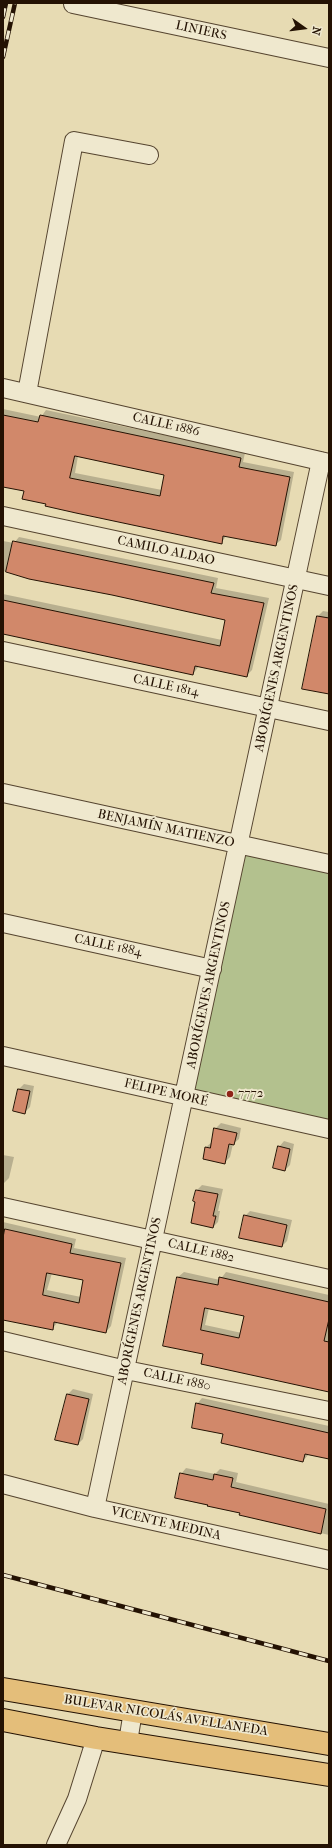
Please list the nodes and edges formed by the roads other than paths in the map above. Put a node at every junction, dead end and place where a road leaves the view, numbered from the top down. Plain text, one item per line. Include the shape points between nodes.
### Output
1 (73, 4) edge
2 (329, 58) edge
3 (149, 155) dead end
4 (3, 388) edge
5 (27, 393) junction
6 (325, 462) edge
7 (3, 516) edge
8 (296, 579) junction
9 (329, 586) edge
10 (3, 651) edge
11 (268, 708) junction
12 (329, 721) edge
13 (3, 794) edge
14 (239, 844) junction
15 (329, 864) edge
16 (3, 923) edge
17 (212, 969) junction
18 (3, 1056) edge
19 (185, 1097) junction
20 (329, 1129) edge
21 (3, 1207) edge
22 (154, 1240) junction
23 (329, 1280) edge
24 (3, 1341) edge
25 (126, 1370) junction
26 (329, 1411) edge
27 (3, 1484) edge
28 (95, 1508) junction
29 (329, 1560) edge
30 (3, 1689) edge
31 (133, 1711) junction
32 (3, 1720) edge
33 (96, 1738) junction
34 (128, 1742) junction
35 (329, 1744) edge
36 (329, 1775) edge
37 (56, 1845) edge

1 - 2 street, LINIERS
3 - 5 street via 74,141
4 - 5 street, CALLE 1886
5 - 6 street, CALLE 1886
6 - 8 street, ABORÍGENES ARGENTINOS
7 - 8 street, CAMILO ALDAO
8 - 9 street, CAMILO ALDAO
8 - 11 street, ABORÍGENES ARGENTINOS
10 - 11 street, CALLE 1814
11 - 12 street, CALLE 1814
11 - 14 street, ABORÍGENES ARGENTINOS
13 - 14 street, BENJAMÍN MATIENZO
14 - 15 street, BENJAMÍN MATIENZO
14 - 17 street, ABORÍGENES ARGENTINOS
16 - 17 street, CALLE 1884
17 - 19 street, ABORÍGENES ARGENTINOS
18 - 19 street, FELIPE MORÉ
19 - 20 street, FELIPE MORÉ
19 - 22 street, ABORÍGENES ARGENTINOS
21 - 22 street, CALLE 1882
22 - 23 street, CALLE 1882
22 - 25 street, ABORÍGENES ARGENTINOS
24 - 25 street, CALLE 1880
25 - 26 street, CALLE 1880
25 - 28 street, ABORÍGENES ARGENTINOS
27 - 28 street, VICENTE MEDINA
28 - 29 street, VICENTE MEDINA
30 - 31 main road, BULEVAR NICOLÁS AVELLANEDA
31 - 34 street
31 - 35 main road, BULEVAR NICOLÁS AVELLANEDA
32 - 33 main road
33 - 34 main road
33 - 37 street via 77,1799
34 - 36 main road

